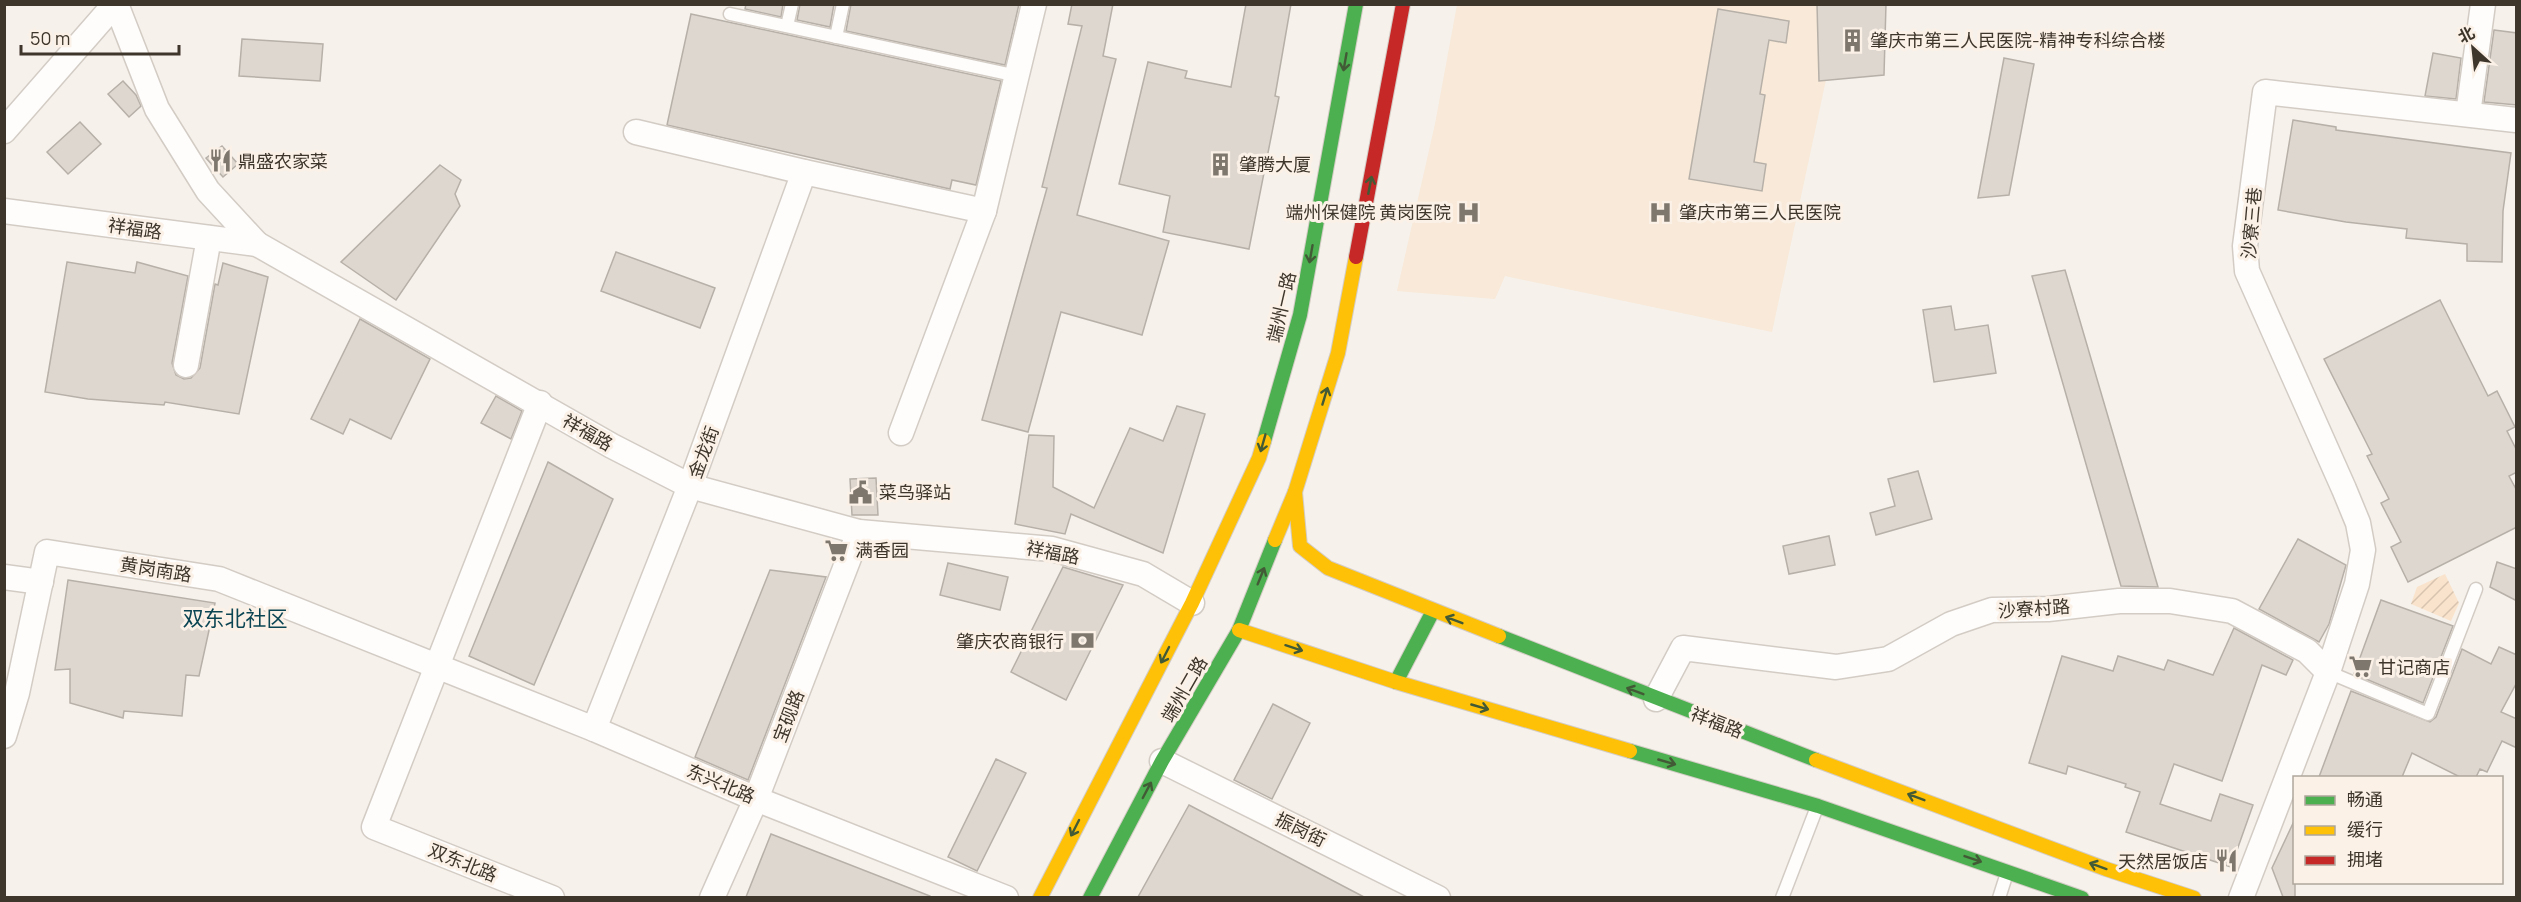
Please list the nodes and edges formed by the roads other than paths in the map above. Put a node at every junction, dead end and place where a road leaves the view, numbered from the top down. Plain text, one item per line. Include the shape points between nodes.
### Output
1 (116, 4) edge
2 (792, 4) edge
3 (843, 4) edge
4 (1034, 4) edge
5 (1356, 4) edge
6 (1403, 4) edge
7 (2483, 4) edge
8 (730, 14) dead end
9 (787, 26) junction
10 (836, 37) junction
11 (1017, 76) junction
12 (2468, 114) junction
13 (2517, 120) edge
14 (4, 130) edge
15 (636, 132) dead end
16 (804, 172) junction
17 (4, 211) edge
18 (984, 211) junction
19 (209, 238) junction
20 (257, 244) junction
21 (186, 365) dead end
22 (540, 404) junction
23 (901, 433) dead end
24 (690, 486) junction
25 (1295, 492) junction
26 (859, 532) junction
27 (4, 577) edge
28 (41, 582) junction
29 (2476, 589) dead end
30 (1192, 603) junction
31 (1433, 611) junction
32 (1239, 630) junction
33 (437, 667) junction
34 (2328, 672) junction
35 (1396, 682) junction
36 (1656, 699) junction
37 (594, 729) junction
38 (4, 736) edge
39 (1162, 761) junction
40 (756, 798) junction
41 (1818, 806) junction
42 (2008, 872) junction
43 (1428, 895) edge
44 (552, 897) edge
45 (712, 897) edge
46 (1006, 897) edge
47 (1040, 897) edge
48 (1089, 897) edge
49 (1782, 897) edge
50 (1999, 897) edge
51 (2082, 897) edge
52 (2194, 897) edge
53 (2241, 897) edge

1 - 14 street
1 - 20 street via 157,109 208,191
2 - 9 lane
3 - 10 lane
4 - 11 street
5 -> 30 street, 端州一路 via 1300,315 1259,458
25 -> 6 street via 1338,353
7 - 12 street
8 - 9 lane
9 - 10 lane
10 - 11 lane
11 - 18 street
12 - 13 street, 沙寮三巷
12 - 34 street, 沙寮三巷 via 2265,92 2245,246 2247,271 2358,523 2363,550 2357,584
15 - 16 street
16 - 18 street
16 - 24 street, 金龙街
17 - 19 street, 祥福路
18 - 23 street
19 - 20 street, 祥福路
19 - 21 street
20 - 22 street, 祥福路
22 - 24 street, 祥福路
22 - 33 street
24 - 26 street, 祥福路
24 - 37 street, 金龙街
25 - 31 street, 祥福路 via 1300,546 1328,568
32 -> 25 street, 端州二路
26 - 30 street, 祥福路 via 1052,549 1143,574
26 - 40 street, 宝砚路
27 - 28 street
28 - 33 street, 黄岗南路 via 47,552 219,579
28 - 38 street, 黄岗南路
29 - 34 lane via 2428,714
30 -> 47 street, 端州二路
31 - 35 street
36 -> 31 street, 祥福路
32 -> 35 street
32 - 39 street, 端州二路
33 - 37 street, 东兴北路
33 - 44 street, 双东北路 via 374,827
34 - 36 street, 沙寮村路 via 2307,651 2232,611 2170,600 2119,600 2048,609 1992,610 1951,624 1888,658 1836,667 1683,648
34 - 53 street
35 -> 41 street
52 -> 36 street, 祥福路 via 2106,869
37 - 40 street, 东兴北路
39 - 43 street, 振岗街
48 -> 39 street, 端州二路
40 - 45 street, 宝砚路
40 - 46 street, 东兴北路
41 -> 42 street
41 - 49 lane
42 - 50 lane
42 - 51 street

